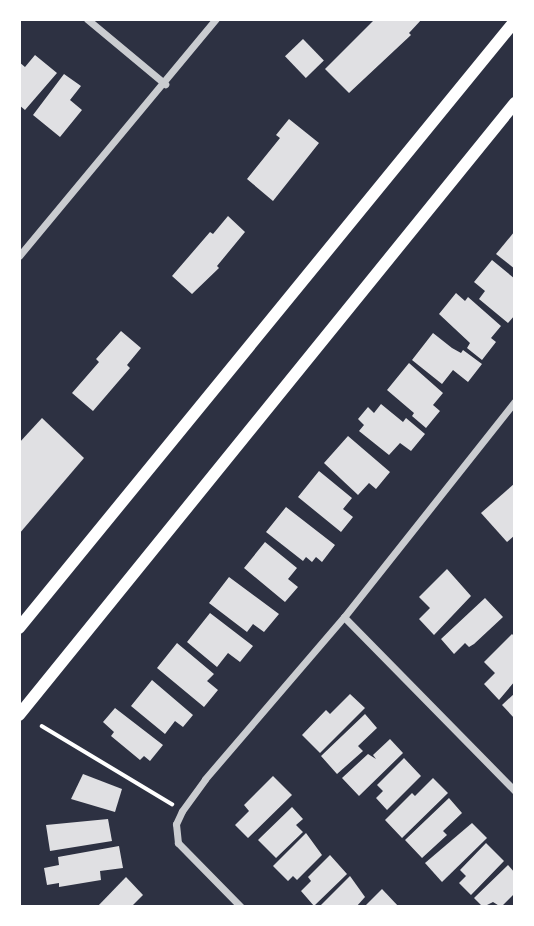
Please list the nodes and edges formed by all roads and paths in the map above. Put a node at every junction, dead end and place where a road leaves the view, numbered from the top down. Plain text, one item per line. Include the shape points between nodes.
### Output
1 (87, 19) edge
2 (216, 19) edge
3 (515, 21) edge
4 (165, 84) junction
5 (515, 103) edge
6 (19, 256) edge
7 (515, 401) edge
8 (344, 617) junction
9 (19, 628) edge
10 (19, 715) edge
11 (42, 726) dead end
12 (515, 791) edge
13 (182, 811) junction
14 (241, 907) edge

1 - 4 street
2 - 4 street
3 - 9 main road
4 - 6 street
5 - 10 main road
7 - 8 street
8 - 12 street
8 - 13 street
11 - 13 path
13 - 14 street via 176,824 178,843

